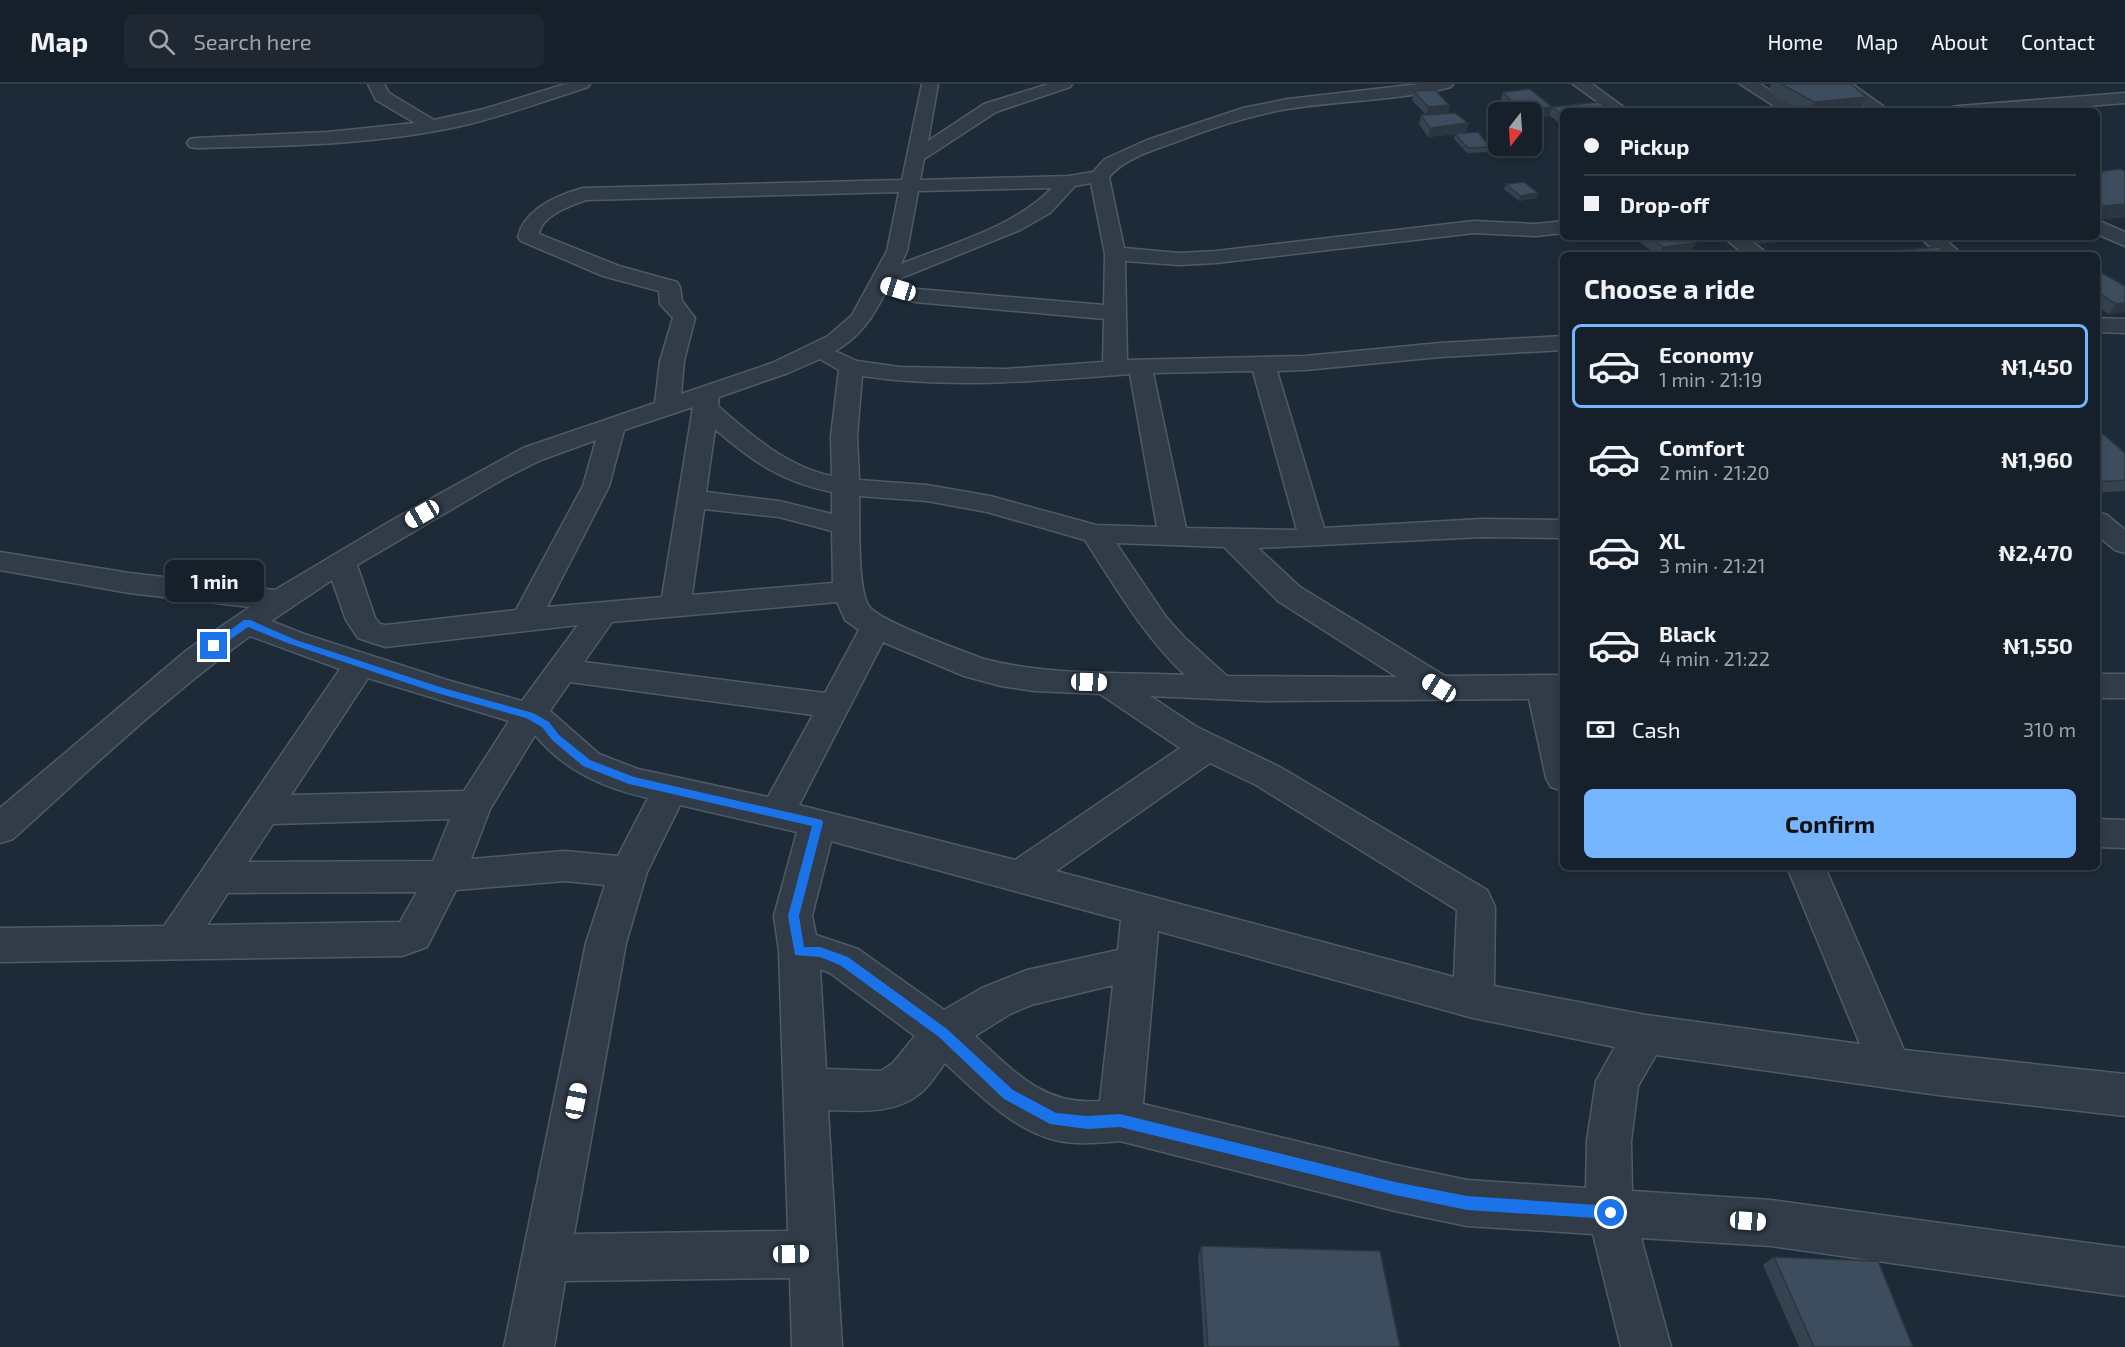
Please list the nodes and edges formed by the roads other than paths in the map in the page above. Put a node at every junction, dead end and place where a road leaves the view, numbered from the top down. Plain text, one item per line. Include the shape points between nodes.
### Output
1 (376, 84) edge
2 (582, 84) edge
3 (930, 84) edge
4 (1064, 84) edge
5 (1444, 84) edge
6 (1581, 84) edge
7 (1748, 84) edge
8 (1841, 84) edge
9 (2125, 98) edge
10 (1617, 108) edge
11 (1789, 108) edge
12 (1877, 108) edge
13 (1997, 108) edge
14 (431, 126) junction
15 (196, 143) dead end
16 (916, 156) junction
17 (1099, 176) junction
18 (1069, 182) junction
19 (911, 188) junction
20 (1560, 227) edge
21 (2100, 228) edge
22 (1536, 230) junction
23 (1737, 240) edge
24 (1933, 240) edge
25 (2125, 240) edge
26 (1556, 249) dead end
27 (1755, 252) edge
28 (1949, 252) edge
29 (1115, 254) junction
30 (882, 281) junction
31 (1115, 313) junction
32 (2100, 325) edge
33 (2125, 326) edge
34 (1560, 343) edge
35 (818, 351) junction
36 (1263, 364) junction
37 (850, 367) junction
38 (1127, 367) junction
39 (706, 401) junction
40 (667, 408) junction
41 (613, 426) junction
42 (845, 487) junction
43 (692, 499) junction
44 (2125, 510) edge
45 (2100, 514) edge
46 (2100, 523) edge
47 (847, 526) junction
48 (1560, 529) edge
49 (1095, 534) junction
50 (1173, 535) junction
51 (1230, 537) junction
52 (1313, 538) junction
53 (2125, 544) edge
54 (0, 561) edge
55 (341, 562) junction
56 (848, 591) junction
57 (280, 600) junction
58 (676, 605) junction
59 (603, 612) junction
60 (526, 619) junction
61 (247, 623) junction
62 (876, 627) junction
63 (361, 663) junction
64 (562, 670) junction
65 (1107, 683) junction
66 (2100, 686) edge
67 (2125, 686) edge
68 (1219, 687) junction
69 (1553, 687) edge
70 (1439, 688) junction
71 (834, 706) junction
72 (530, 715) junction
73 (1208, 747) junction
74 (1560, 751) edge
75 (670, 790) junction
76 (17, 797) edge
77 (474, 805) junction
78 (263, 810) junction
79 (777, 813) junction
80 (818, 823) junction
81 (0, 829) edge
82 (2100, 833) edge
83 (2125, 834) edge
84 (1807, 870) edge
85 (628, 872) junction
86 (445, 876) junction
87 (1020, 877) junction
88 (218, 878) junction
89 (1141, 911) junction
90 (176, 942) junction
91 (0, 945) edge
92 (799, 951) junction
93 (1135, 963) junction
94 (1473, 1000) junction
95 (943, 1033) junction
96 (1646, 1034) junction
97 (1890, 1068) junction
98 (805, 1089) junction
99 (2125, 1095) edge
100 (1120, 1120) junction
101 (1611, 1213) junction
102 (813, 1254) junction
103 (546, 1258) junction
104 (2125, 1272) edge
105 (530, 1347) edge
106 (818, 1347) edge
107 (1646, 1347) edge

1 - 14 street via 382,96
2 - 14 street
3 - 16 street
4 - 16 street via 990,108
5 - 17 street via 1243,113 1153,144 1112,163
6 - 10 street
7 - 11 street
8 - 12 street
9 - 13 street
14 - 15 street via 347,138
16 - 19 street
17 - 18 street
17 - 29 street
18 - 19 street
18 - 30 street via 1043,208 1013,225
19 - 30 street via 897,252
19 - 40 street via 606,192 583,194 544,213 530,227 528,237 619,274 669,287 670,304 684,318 672,362
20 - 22 street
21 - 25 street
22 - 26 street
22 - 29 street via 1474,227 1216,257 1179,259
23 - 27 street
24 - 28 street
29 - 31 street
30 - 31 street via 915,295
30 - 35 street via 861,318 836,341
31 - 38 street
32 - 33 street
34 - 36 street
35 - 37 street
35 - 39 street
36 - 38 street
36 - 52 street
37 - 38 street via 900,374 1005,376
37 - 42 street via 844,436
38 - 50 street
39 - 40 street
39 - 42 street via 754,450 807,479
39 - 43 street
40 - 41 street
41 - 55 street via 532,454
41 - 60 street via 596,486
42 - 47 street
42 - 49 street via 927,493 990,504
43 - 47 street via 779,508
43 - 58 street
44 - 45 street
46 - 53 street
47 - 56 street
48 - 52 street via 1482,528
49 - 50 street
49 - 68 street via 1155,624
50 - 51 street
51 - 52 street
51 - 70 street via 1289,594
54 - 57 street via 129,583
55 - 57 street
55 - 60 street via 361,620 369,631 385,636
56 - 58 street
56 - 62 street via 856,613
57 - 61 street
58 - 59 street
59 - 60 street
59 - 64 street
61 - 63 street
61 - 76 street
62 - 65 street via 1001,675
62 - 71 street
63 - 72 street
63 - 78 street
64 - 71 street
64 - 72 street
65 - 68 street
65 - 73 street via 1185,736
66 - 67 street
68 - 70 street
69 - 70 street
69 - 74 street
71 - 79 street
72 - 75 street via 587,763
72 - 77 street
73 - 87 street
73 - 94 street via 1268,776 1474,901
75 - 79 street
75 - 85 street
76 - 81 street
77 - 78 street
77 - 86 street
78 - 88 street
79 - 80 street
80 - 87 street
80 - 92 street via 794,916
82 - 83 street
84 - 97 street
85 - 86 street via 565,866
85 - 103 street via 606,943
86 - 88 street
86 - 90 street via 420,927 402,939
87 - 89 street
88 - 90 street
89 - 93 street
89 - 94 street
90 - 91 street
92 - 95 street via 820,952 844,961
92 - 98 street
93 - 95 street via 1027,988 996,1001
93 - 100 street
94 - 96 street
95 - 98 street via 908,1077 894,1086 880,1091
95 - 100 street via 1008,1094 1054,1119 1087,1123
96 - 97 street
96 - 101 street via 1617,1081 1609,1141
97 - 99 street
98 - 102 street
100 - 101 street via 1467,1203
101 - 104 street via 1770,1223
101 - 107 street
102 - 103 street
102 - 106 street
103 - 105 street

